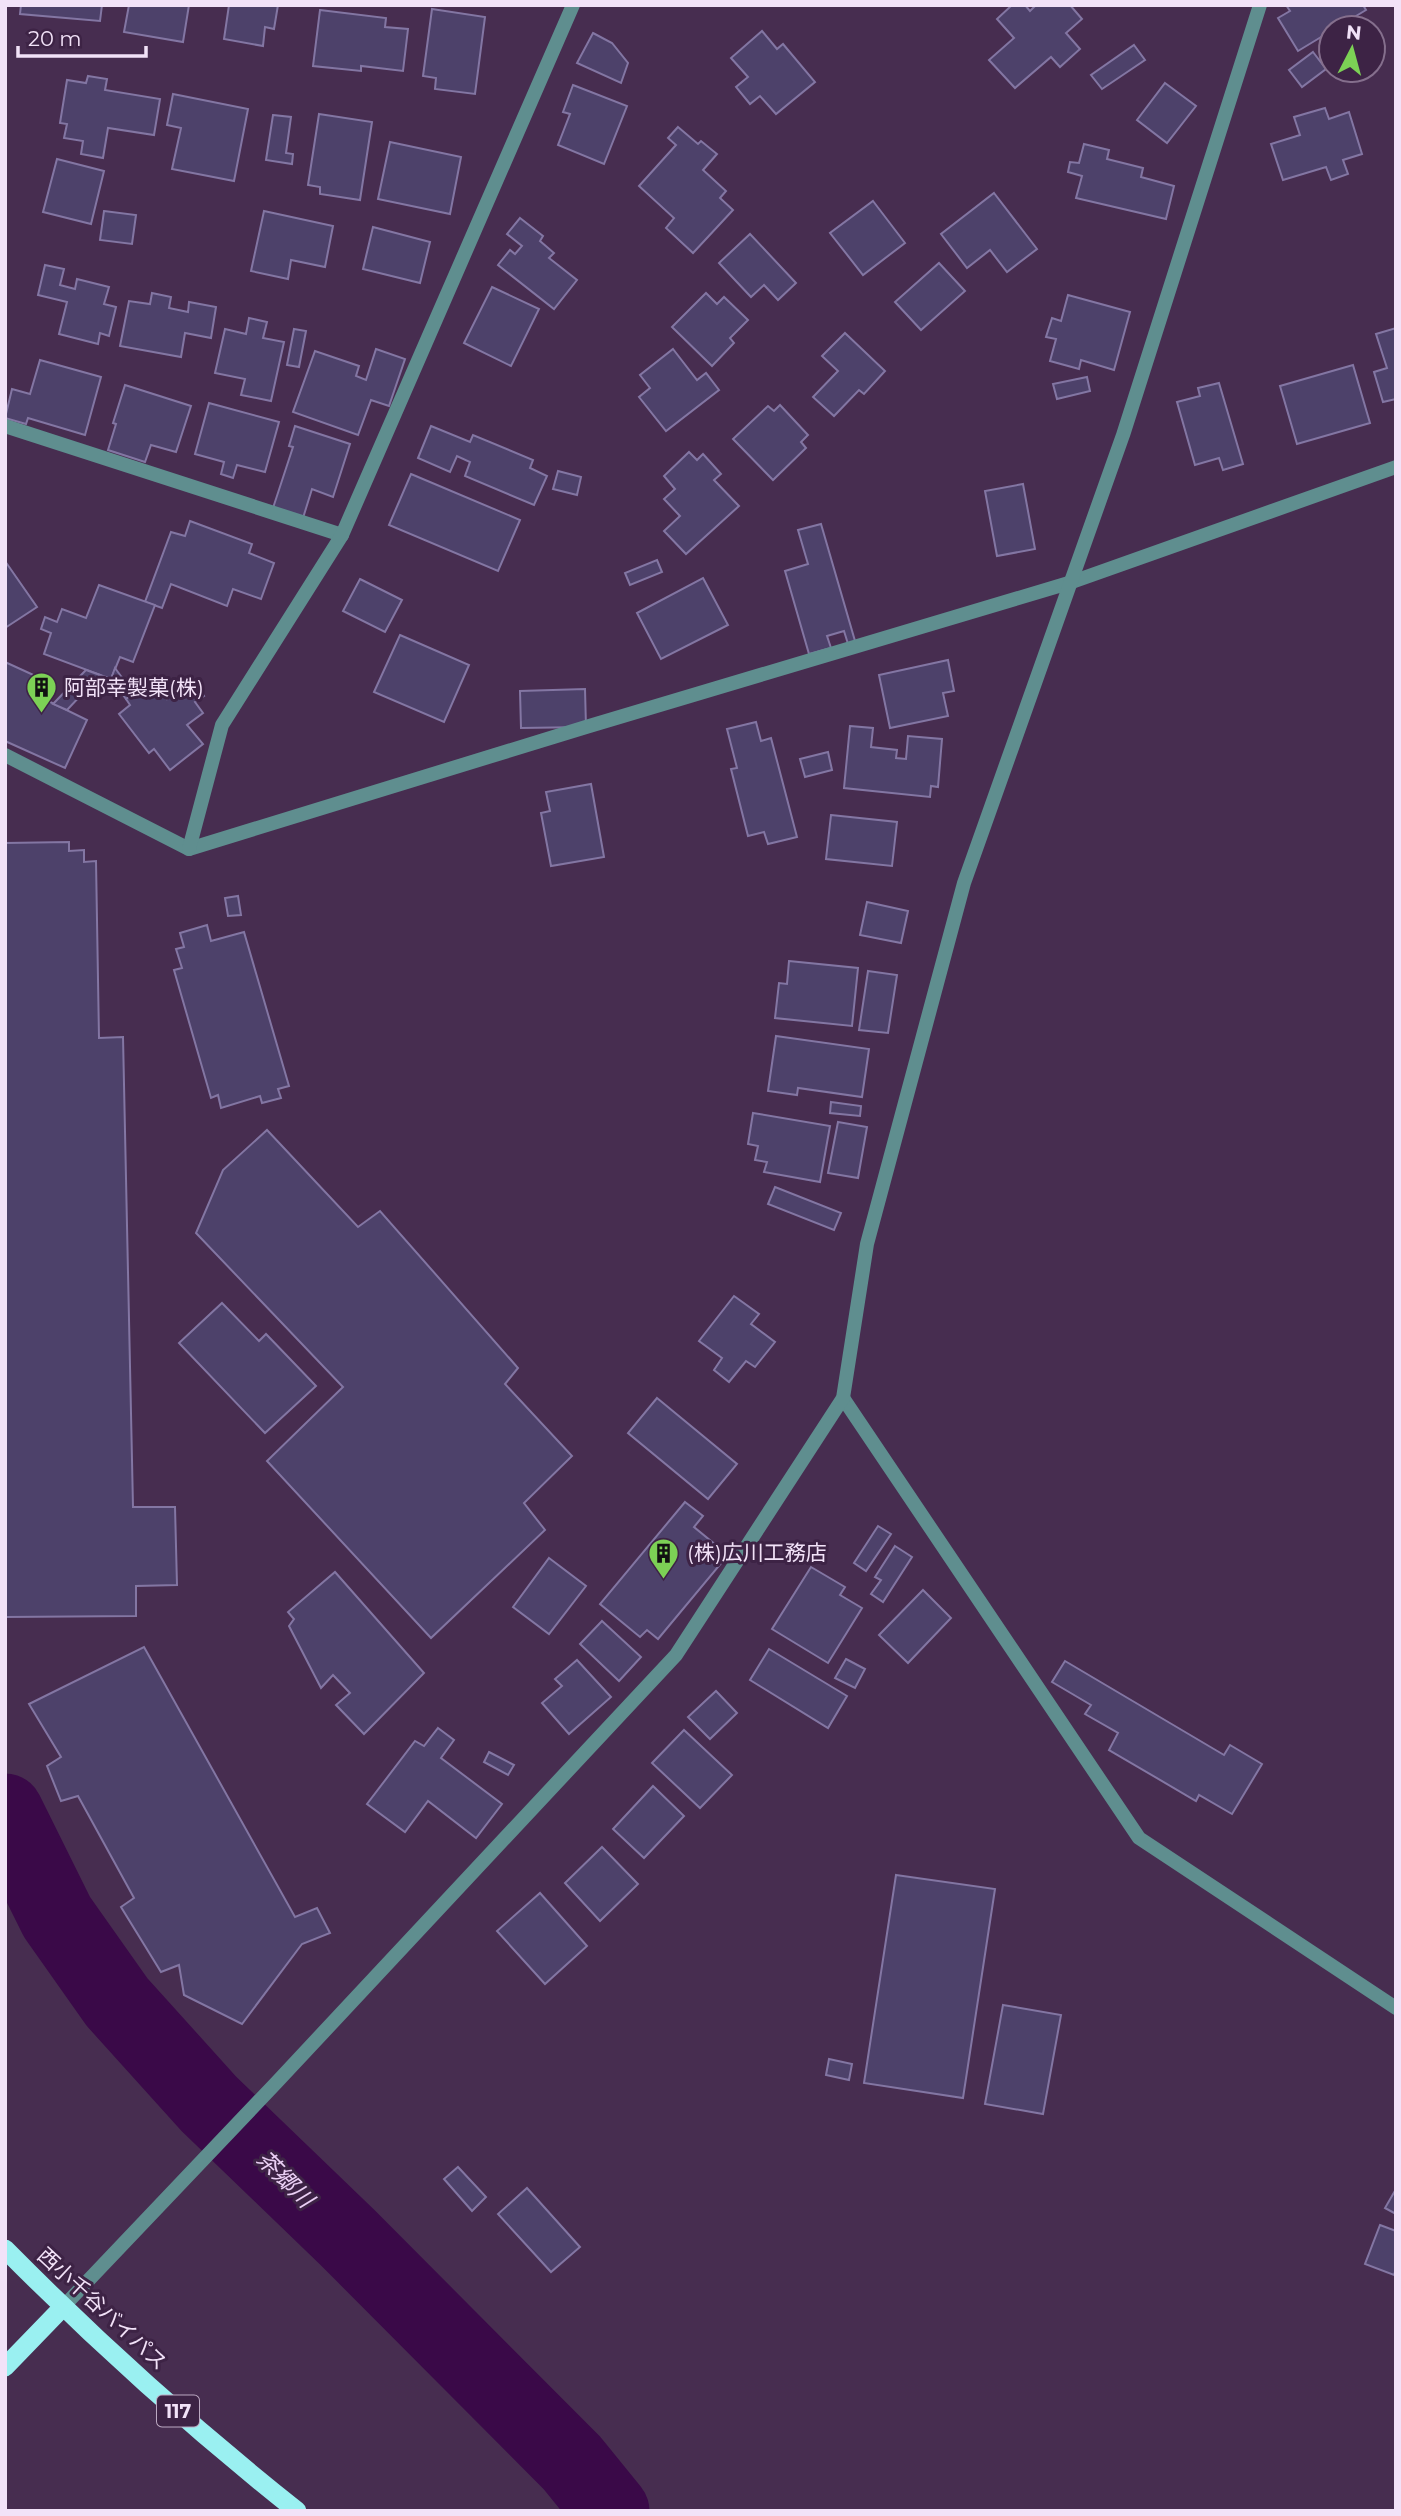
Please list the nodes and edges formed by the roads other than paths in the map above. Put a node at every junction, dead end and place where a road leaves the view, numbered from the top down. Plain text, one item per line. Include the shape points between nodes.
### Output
1 (573, 5) edge
2 (1260, 5) edge
3 (5, 426) edge
4 (1396, 467) edge
5 (342, 535) junction
6 (1072, 582) junction
7 (5, 755) edge
8 (189, 849) junction
9 (842, 1398) junction
10 (1396, 2008) edge
11 (5, 2249) edge
12 (62, 2307) junction
13 (5, 2367) edge
14 (297, 2511) edge

1 - 5 street
2 - 6 street
3 - 5 street
4 - 6 street
5 - 8 street via 222,725
6 - 8 street
6 - 9 street via 964,883 867,1244
7 - 8 street
9 - 10 street via 1139,1838
9 - 12 street via 676,1655
11 - 12 highway, 西小千谷バイパス / 117
12 - 13 highway
12 - 14 highway, 西小千谷バイパス / 117

